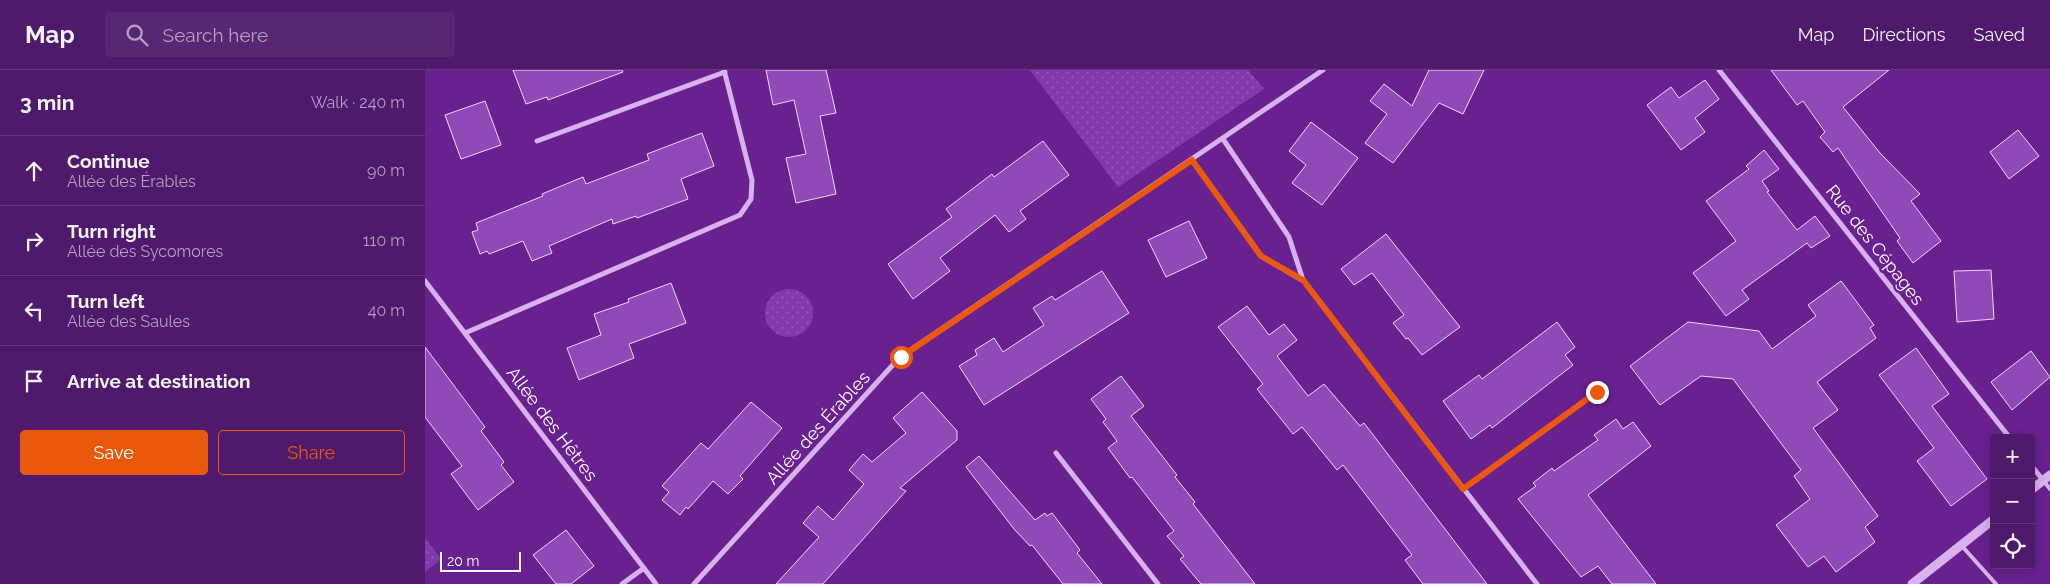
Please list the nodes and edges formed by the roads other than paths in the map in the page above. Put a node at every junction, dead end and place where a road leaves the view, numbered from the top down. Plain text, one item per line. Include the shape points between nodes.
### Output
1 (1323, 70) edge
2 (1719, 70) edge
3 (725, 71) edge
4 (1223, 139) junction
5 (537, 141) dead end
6 (1192, 160) junction
7 (1303, 280) junction
8 (425, 282) edge
9 (465, 333) junction
10 (1597, 392) dead end
11 (2007, 434) edge
12 (1056, 453) dead end
13 (2035, 468) edge
14 (2047, 477) edge
15 (2035, 487) edge
16 (2050, 488) edge
17 (1463, 489) junction
18 (1990, 522) edge
19 (1961, 545) junction
20 (644, 568) junction
21 (622, 584) edge
22 (656, 584) edge
23 (694, 584) edge
24 (1157, 584) edge
25 (1537, 584) edge
26 (1912, 584) edge
27 (1996, 584) edge

1 - 4 street, Allée des Érables
2 - 11 street, Rue des Cépages
3 - 5 street
3 - 9 street via 752,180 751,200 740,215
4 - 6 street, Allée des Érables
4 - 7 street via 1289,237
6 - 7 street via 1261,256
6 - 23 street, Allée des Érables via 901,357
7 - 17 street
8 - 9 street, Allée des Hêtres
9 - 20 street, Allée des Hêtres
10 - 17 street
12 - 24 street
13 - 14 street
14 - 15 street
14 - 16 lane
17 - 25 street
18 - 19 street
19 - 26 street
19 - 27 lane
20 - 21 street
20 - 22 street, Allée des Hêtres

